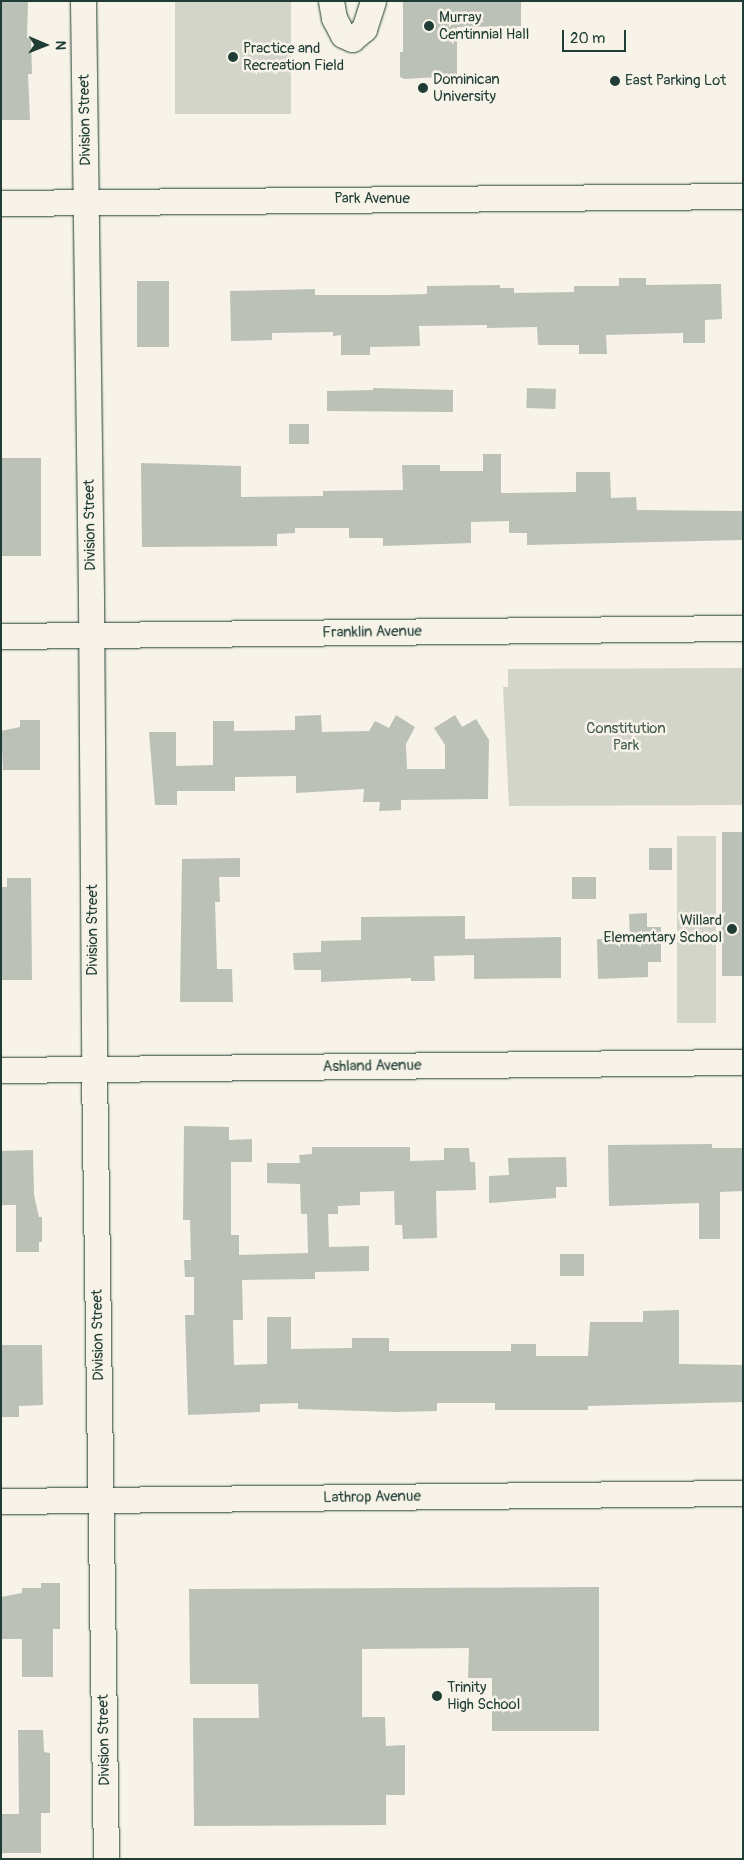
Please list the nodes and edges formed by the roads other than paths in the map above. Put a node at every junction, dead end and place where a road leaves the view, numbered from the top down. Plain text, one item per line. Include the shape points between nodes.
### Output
1 (83, 1) edge
2 (331, 1) edge
3 (373, 1) edge
4 (743, 196) edge
5 (87, 202) junction
6 (1, 203) edge
7 (743, 628) edge
8 (92, 635) junction
9 (1, 636) edge
10 (743, 1062) edge
11 (94, 1069) junction
12 (1, 1070) edge
13 (743, 1493) edge
14 (101, 1500) junction
15 (1, 1501) edge
16 (106, 1859) edge

1 - 5 street, Division Street
2 - 3 street via 334,18 343,35 352,39 364,29
4 - 5 street, Park Avenue
5 - 6 street, Park Avenue
5 - 8 street, Division Street
7 - 8 street, Franklin Avenue
8 - 9 street, Franklin Avenue
8 - 11 street, Division Street
10 - 11 street, Ashland Avenue
11 - 12 street, Ashland Avenue
11 - 14 street, Division Street
13 - 14 street, Lathrop Avenue
14 - 15 street, Lathrop Avenue
14 - 16 street, Division Street

